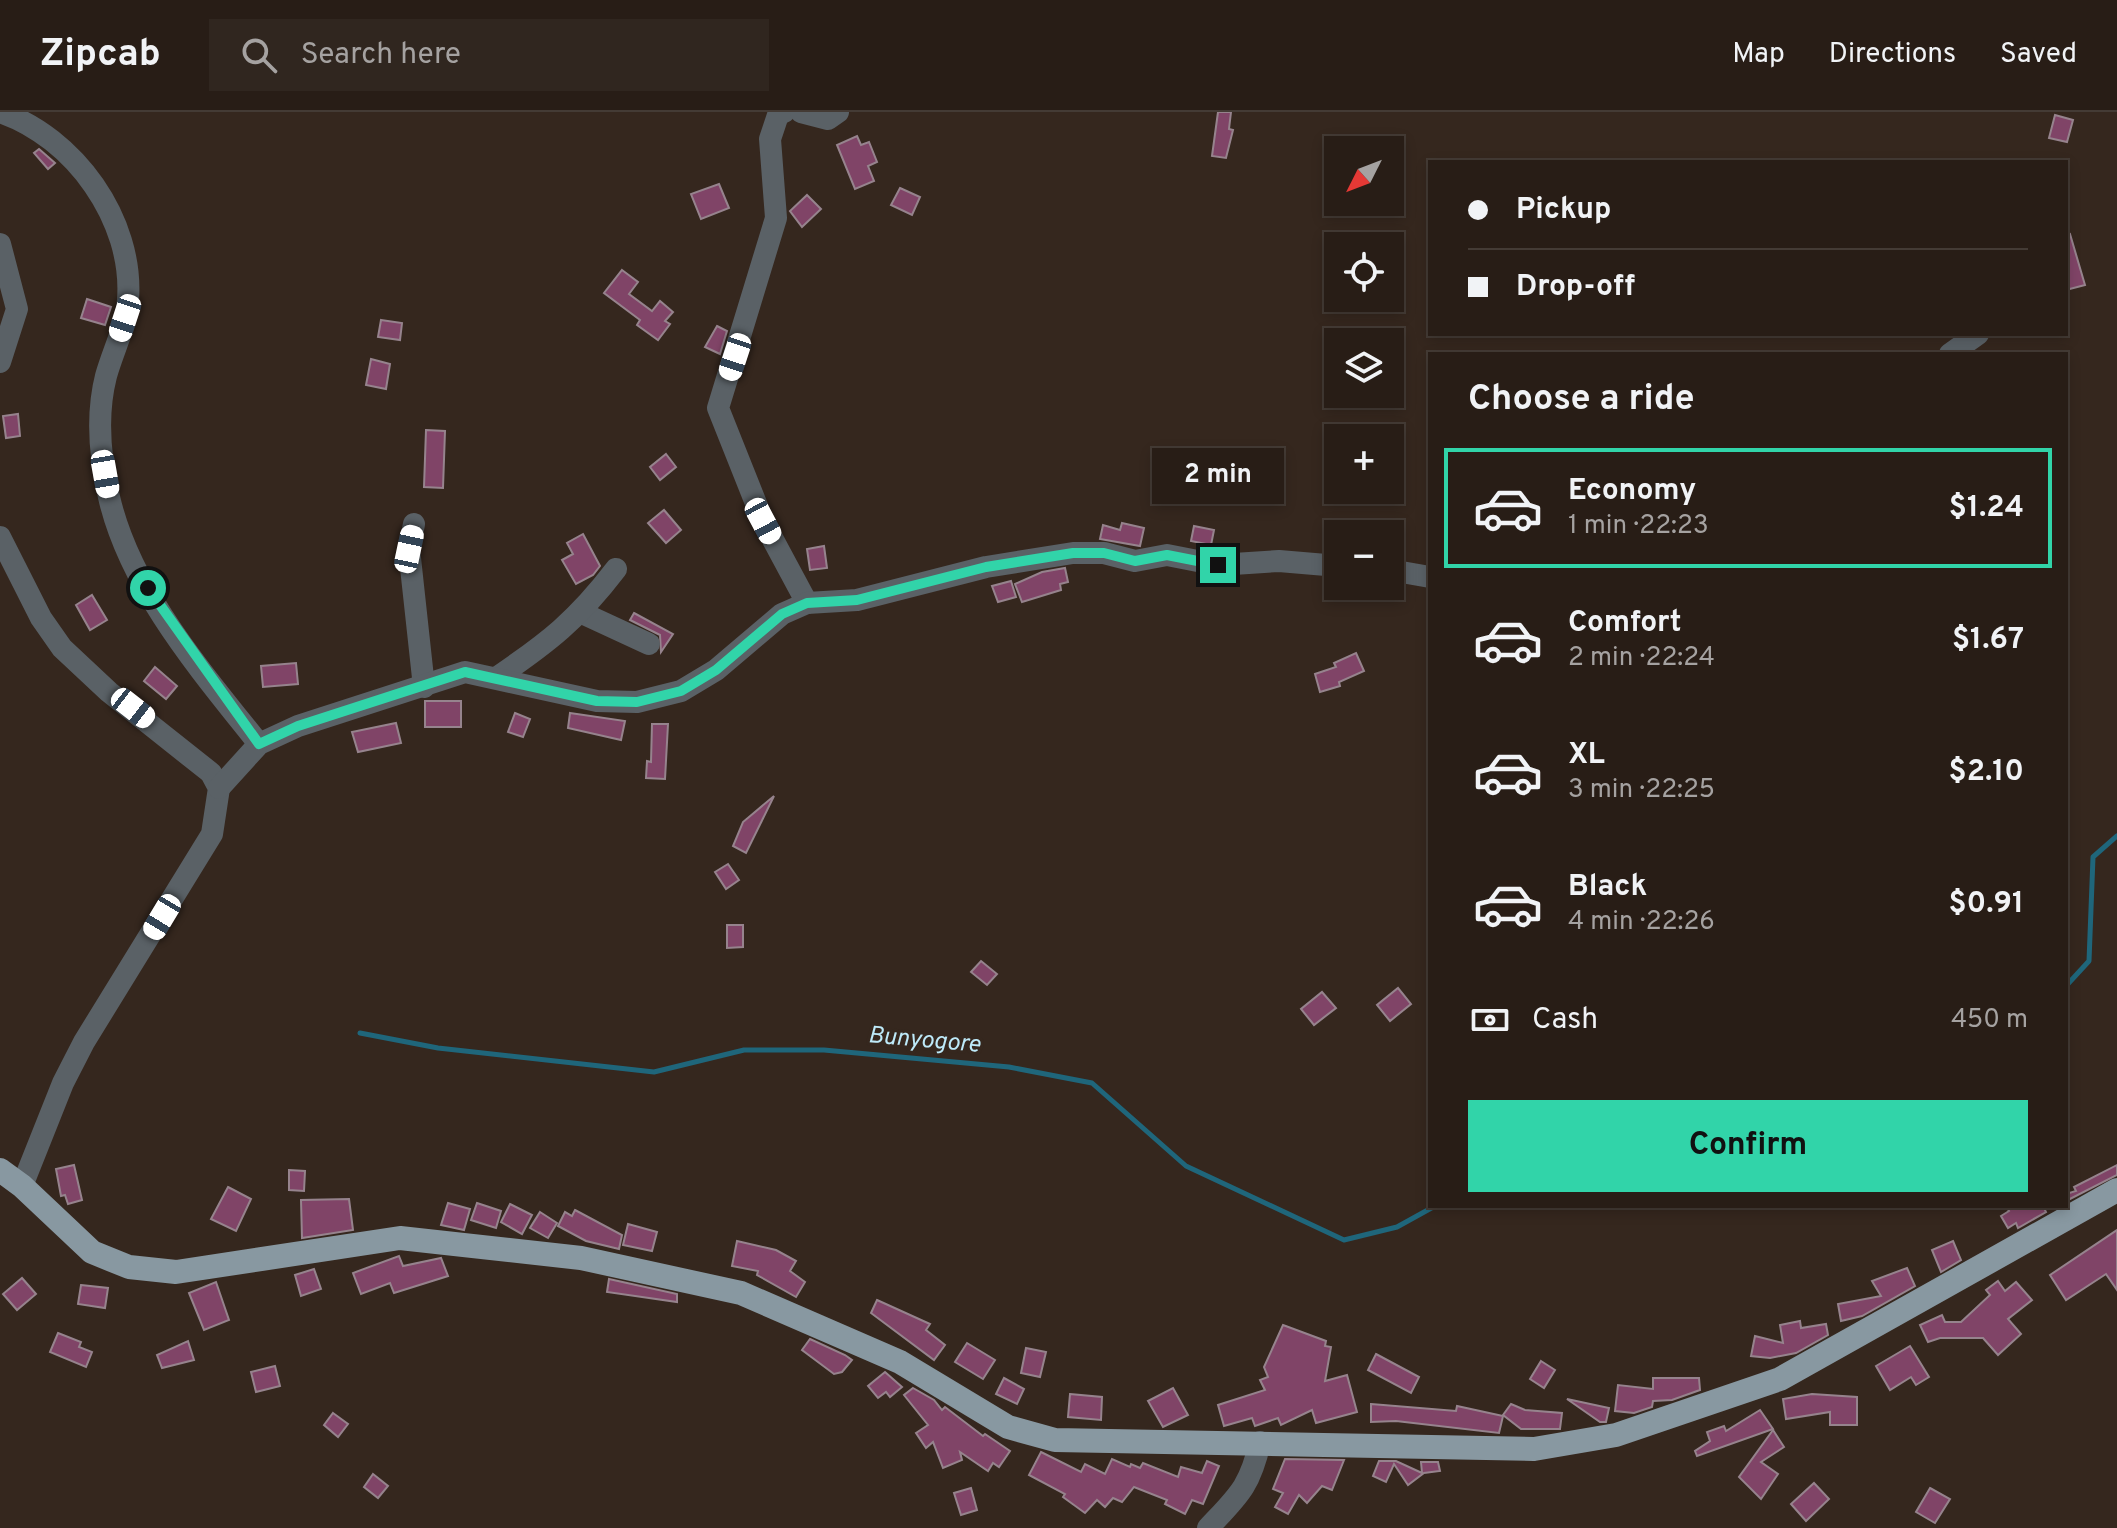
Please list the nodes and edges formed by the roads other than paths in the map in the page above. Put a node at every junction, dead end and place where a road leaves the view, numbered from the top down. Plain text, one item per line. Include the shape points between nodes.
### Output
1 (0, 112) edge
2 (784, 112) edge
3 (801, 112) edge
4 (838, 112) edge
5 (0, 244) edge
6 (1975, 336) edge
7 (1953, 352) edge
8 (0, 362) edge
9 (414, 524) dead end
10 (0, 537) edge
11 (1324, 565) edge
12 (616, 569) dead end
13 (1404, 572) edge
14 (1428, 577) edge
15 (807, 603) junction
16 (582, 613) junction
17 (649, 644) dead end
18 (496, 678) junction
19 (424, 687) junction
20 (259, 744) junction
21 (219, 788) junction
22 (0, 1170) edge
23 (22, 1186) junction
24 (2117, 1190) edge
25 (1260, 1442) junction
26 (1208, 1528) edge

1 - 20 street via 56,140 99,192 113,226 123,251 128,300 101,406 101,451 123,548
2 - 15 street via 770,139 776,218 718,408 763,521
3 - 4 street via 828,119
5 - 8 street via 17,309
6 - 7 street
9 - 19 street via 409,549
10 - 21 street via 62,648 211,773
11 - 15 street via 1218,565 1167,555 1135,561 1073,553 986,567 857,600
12 - 16 street
13 - 14 street
15 - 18 street via 782,614 716,670 681,691 637,702 597,701
16 - 17 street
16 - 18 street
18 - 19 street via 465,672
19 - 20 street via 298,726
20 - 21 street
21 - 23 street via 212,834 84,1042
22 - 23 main road
23 - 25 main road via 92,1252 129,1267 176,1272 400,1238 581,1258 741,1293 900,1362 1008,1427 1055,1440
24 - 25 main road via 1780,1379 1616,1435 1534,1449
25 - 26 street via 1253,1476 1237,1501

